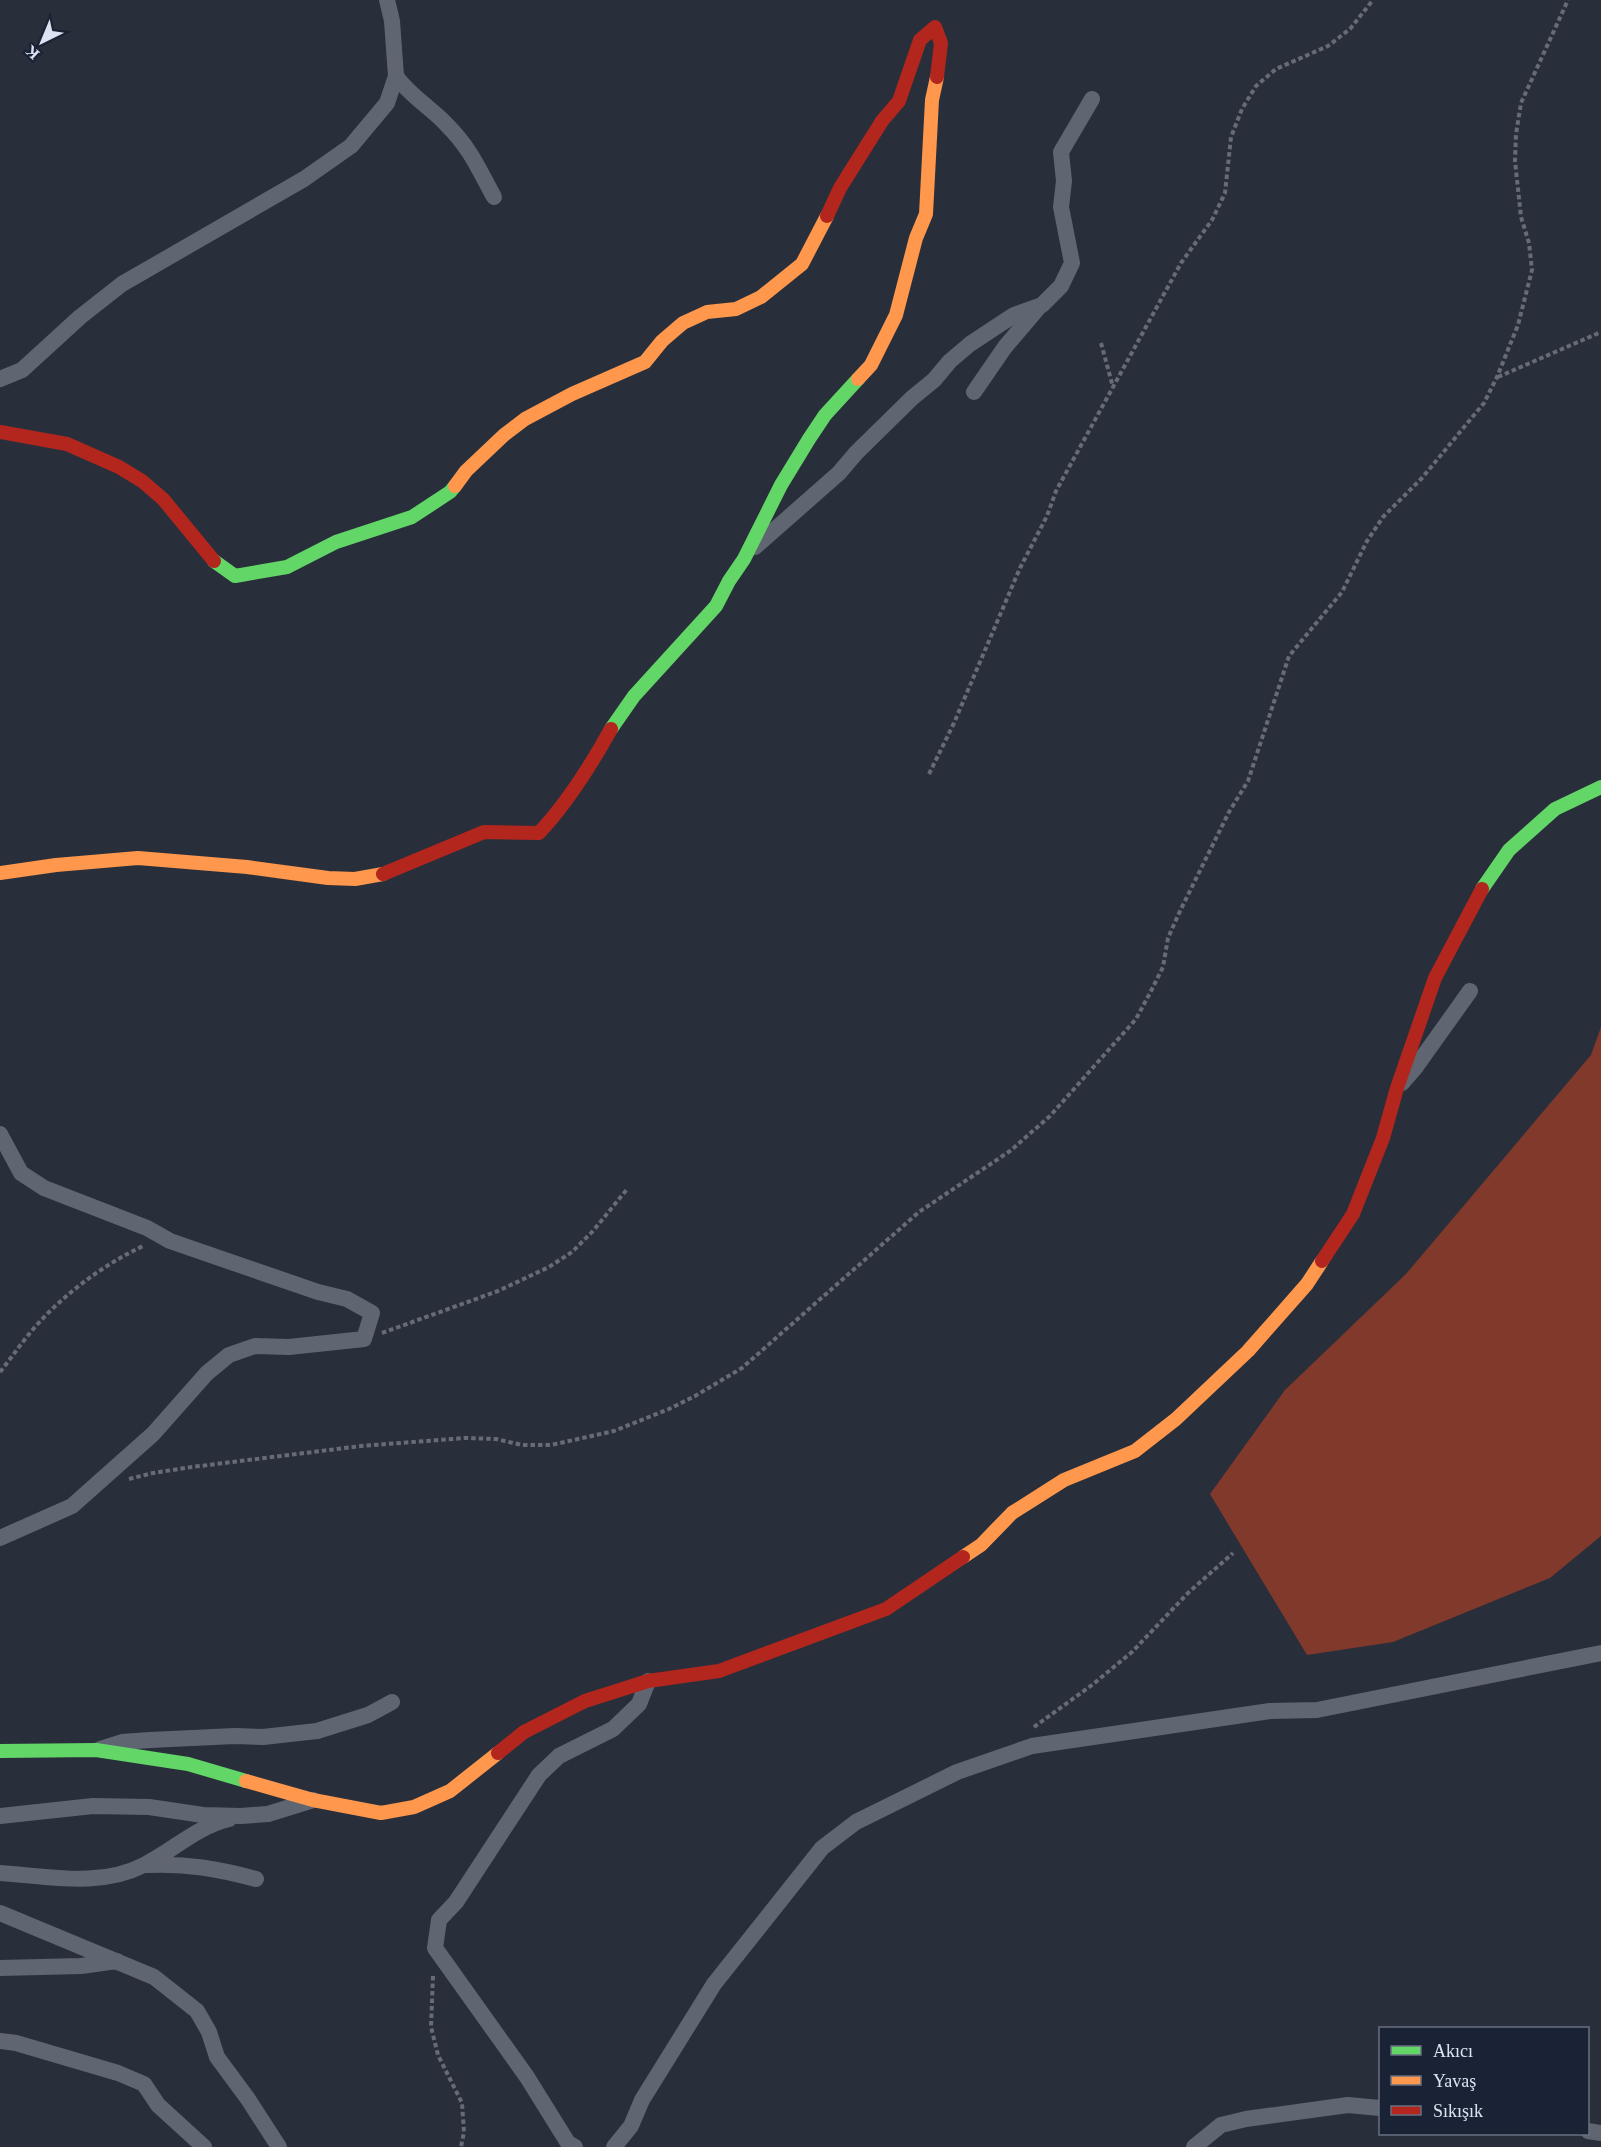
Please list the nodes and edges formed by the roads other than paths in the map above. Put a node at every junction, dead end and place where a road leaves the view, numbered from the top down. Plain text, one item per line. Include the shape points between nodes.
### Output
1 (387, 0) edge
2 (396, 76) junction
3 (1092, 99) dead end
4 (494, 197) dead end
5 (1042, 305) junction
6 (0, 379) edge
7 (974, 392) dead end
8 (0, 432) edge
9 (744, 559) junction
10 (1601, 787) edge
11 (0, 873) edge
12 (1470, 991) dead end
13 (1397, 1088) junction
14 (0, 1134) edge
15 (0, 1538) edge
16 (1601, 1653) edge
17 (648, 1681) junction
18 (392, 1702) dead end
19 (96, 1750) junction
20 (0, 1751) edge
21 (313, 1800) junction
22 (0, 1816) edge
23 (241, 1816) junction
24 (143, 1865) junction
25 (0, 1873) edge
26 (256, 1879) dead end
27 (0, 1913) edge
28 (118, 1961) junction
29 (0, 1968) edge
30 (0, 2041) edge
31 (1379, 2108) edge
32 (204, 2147) edge
33 (279, 2147) edge
34 (575, 2147) edge
35 (615, 2147) edge
36 (1194, 2147) edge

1 - 2 street
2 - 4 street via 474,157
2 - 6 street via 387,103 351,146 304,179 122,284 22,370
3 - 5 street via 1061,152 1061,207 1072,263 1061,286
5 - 7 street via 1005,347
5 - 9 street via 1014,315 950,361 839,472
8 - 9 street via 67,444 142,481 163,499 214,561 235,576 287,567 336,542 412,517 450,492 466,471 525,419 645,362 683,323 707,312 736,309 761,297 802,264 840,188 899,101 920,40 935,27 940,43 932,100 926,213 896,315 871,365 825,415 809,439 768,508
9 - 11 street via 716,606 618,717 589,769 539,833 484,832 384,874 355,879 138,858
10 - 13 street via 1555,809 1509,850 1486,882 1435,978
12 - 13 street
13 - 17 street via 1383,1138 1353,1214 1307,1284 1248,1351 1168,1425 1135,1451 1064,1480 1012,1513 981,1545 886,1608 719,1671
14 - 15 street via 21,1173 44,1188 147,1228 170,1241 347,1299 372,1314 364,1339 289,1347 255,1346 229,1355 207,1373 153,1434 72,1506
16 - 35 street via 1317,1710 1270,1711 1032,1746 930,1784 856,1822 822,1848 714,1984
17 - 21 street via 585,1701 524,1732 450,1791 414,1807 381,1813
17 - 34 street via 639,1704 612,1729 559,1756 539,1775 456,1902 439,1920 435,1948 568,2143
18 - 19 street via 368,1715 317,1731 122,1742
19 - 20 street
19 - 21 street via 188,1764
21 - 23 street via 268,1814
22 - 23 street via 93,1806
23 - 24 street via 189,1835
24 - 25 street via 118,1875 91,1879
24 - 26 street via 176,1863
27 - 28 street
28 - 29 street
28 - 33 street via 154,1977 198,2011 217,2057
30 - 32 street via 118,2073 144,2084 158,2105
31 - 36 street via 1348,2105 1246,2119 1221,2125

